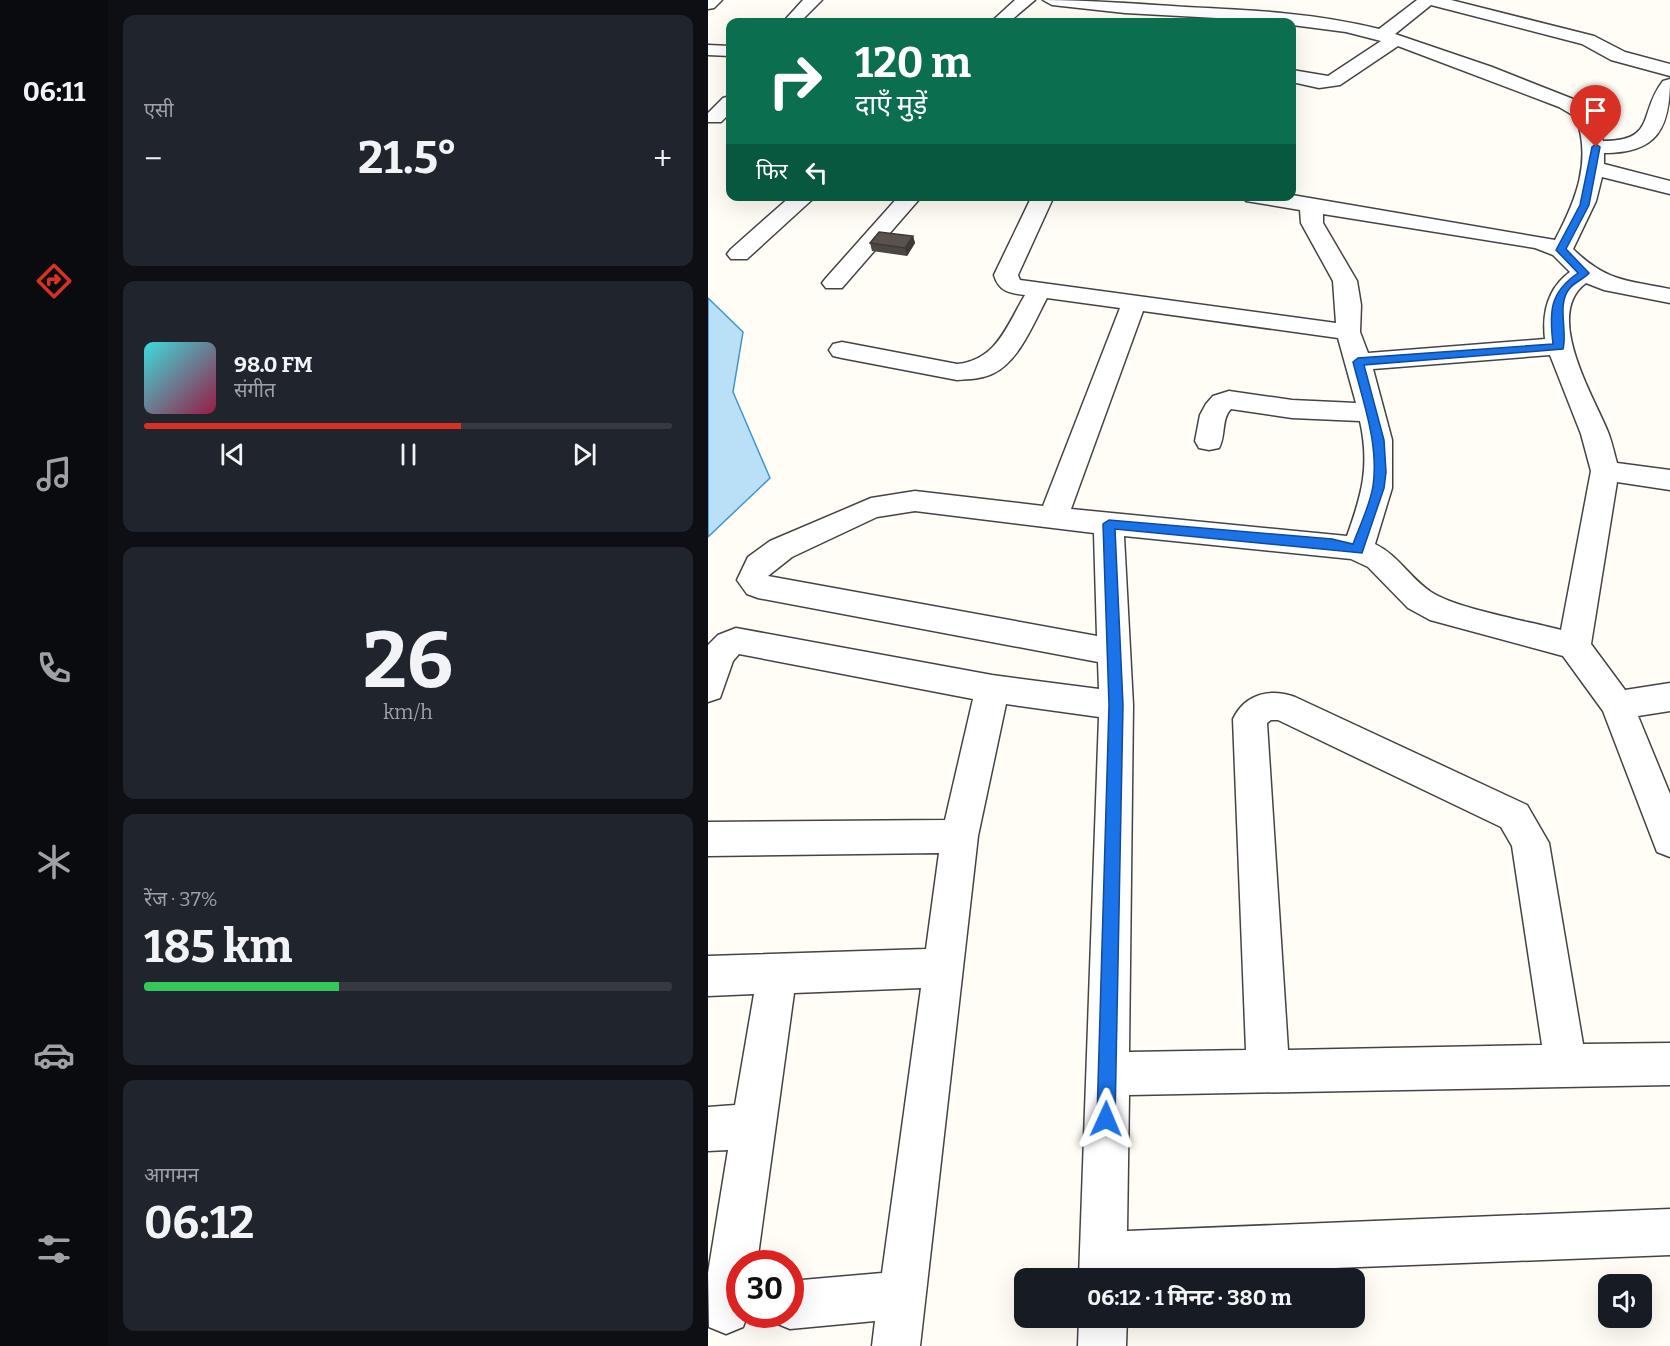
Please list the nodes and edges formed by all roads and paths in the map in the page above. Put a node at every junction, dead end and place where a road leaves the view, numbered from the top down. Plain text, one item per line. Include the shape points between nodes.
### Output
1 (712, 0) edge
2 (813, 0) edge
3 (1026, 0) edge
4 (1052, 0) edge
5 (1427, 0) edge
6 (1454, 2) edge
7 (708, 4) edge
8 (1161, 5) edge
9 (795, 18) edge
10 (1004, 18) edge
11 (1249, 18) edge
12 (1296, 22) edge
13 (1388, 38) junction
14 (708, 50) edge
15 (726, 51) edge
16 (1670, 70) edge
17 (1296, 77) edge
18 (1670, 85) edge
19 (1661, 132) edge
20 (1595, 157) junction
21 (1670, 188) edge
22 (799, 201) edge
23 (907, 201) edge
24 (1041, 201) edge
25 (1282, 201) edge
26 (1311, 206) junction
27 (1561, 250) junction
28 (740, 254) dead end
29 (1584, 273) junction
30 (834, 283) dead end
31 (1040, 290) junction
32 (1670, 296) edge
33 (1134, 302) junction
34 (1348, 332) junction
35 (1559, 346) junction
36 (842, 350) dead end
37 (1358, 362) junction
38 (1372, 413) junction
39 (1209, 441) dead end
40 (1605, 471) junction
41 (1670, 480) edge
42 (1053, 517) junction
43 (1109, 524) junction
44 (1358, 549) junction
45 (1574, 646) junction
46 (1114, 652) junction
47 (708, 688) edge
48 (992, 689) junction
49 (1670, 697) edge
50 (1116, 705) junction
51 (1617, 705) junction
52 (960, 836) junction
53 (708, 839) edge
54 (1670, 840) edge
55 (944, 968) junction
56 (777, 974) junction
57 (708, 976) edge
58 (1670, 1064) edge
59 (1566, 1066) junction
60 (1268, 1072) junction
61 (1107, 1074) junction
62 (754, 1126) junction
63 (708, 1129) edge
64 (1670, 1232) edge
65 (1103, 1266) edge
66 (901, 1295) junction
67 (804, 1304) edge
68 (724, 1311) edge
69 (1103, 1328) edge
70 (896, 1346) edge
71 (1102, 1346) edge

1 - 7 street
2 - 9 street
3 - 10 street
4 - 8 street
5 - 6 street
5 - 13 street
6 - 16 street via 1588,40 1618,56
8 - 11 street
12 - 13 street via 1327,24
13 - 17 street via 1333,81
13 - 20 street via 1566,103 1585,114
14 - 15 street
18 - 19 street via 1663,95
19 - 20 street via 1638,144
20 - 21 street
20 - 27 street via 1585,205
22 - 28 street
23 - 30 street
24 - 31 street via 1006,275 1013,286
25 - 26 street
26 - 27 street via 1540,242
26 - 34 street via 1312,224 1345,281
27 - 29 street
29 - 32 street via 1604,283
29 - 35 street via 1566,286 1561,296 1556,326
31 - 33 street
31 - 36 street via 1006,346 986,367 973,371 957,372
33 - 34 street
33 - 42 street
34 - 37 street
35 - 37 street
35 - 40 street via 1595,434
37 - 38 street
38 - 39 street via 1220,401 1215,406
38 - 44 street via 1380,458 1378,488
40 - 41 street
40 - 45 street
42 - 43 street
42 - 46 street via 898,501 871,508 782,549 753,572 752,580 758,586
43 - 44 street
43 - 46 street
44 - 45 street via 1378,559 1412,594 1441,611
45 - 51 street
46 - 50 street
47 - 48 street via 720,652 736,641
48 - 50 street
48 - 52 street
49 - 51 street
50 - 61 street
51 - 54 street
52 - 53 street
52 - 55 street
55 - 56 street
55 - 66 street
56 - 57 street
56 - 62 street
58 - 59 street
59 - 60 street
59 - 60 street via 1530,843 1514,816 1272,705 1258,709 1250,719
60 - 61 street
61 - 65 street
62 - 63 street
62 - 68 street
64 - 65 street
66 - 67 street
66 - 70 street
69 - 71 street

